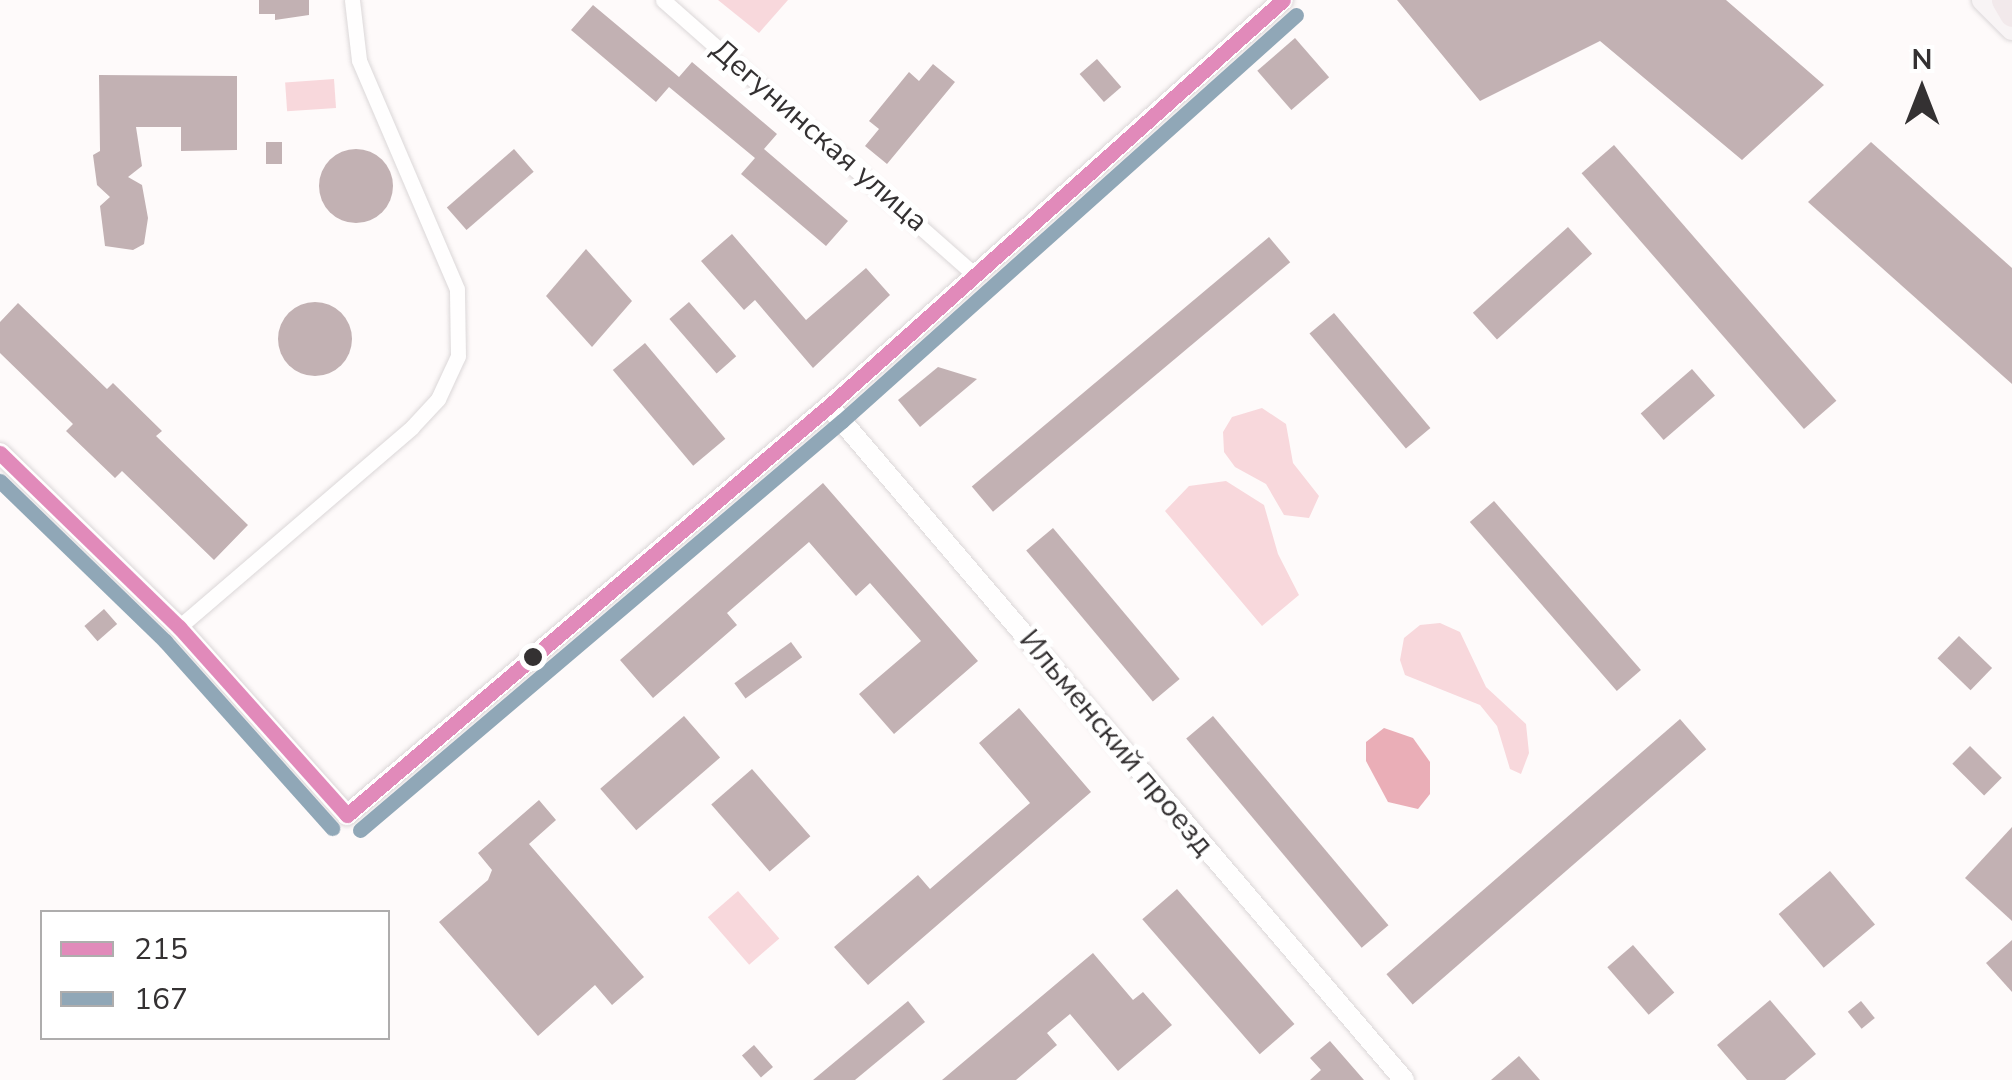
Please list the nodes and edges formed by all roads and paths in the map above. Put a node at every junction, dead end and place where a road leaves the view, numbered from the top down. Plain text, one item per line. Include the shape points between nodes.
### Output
1 (352, 0) edge
2 (664, 0) edge
3 (1283, 0) edge
4 (1984, 0) edge
5 (2004, 0) edge
6 (2012, 14) edge
7 (2012, 29) edge
8 (973, 273) junction
9 (828, 406) junction
10 (0, 454) edge
11 (179, 627) junction
12 (1404, 1080) edge

1 - 11 street via 359,60 457,289 458,356 438,399 412,428
2 - 8 street, Дегунинская улица
3 - 8 street
4 - 7 main road
5 - 6 main road
8 - 9 street
9 - 11 street via 347,815
9 - 12 street, Ильменский проезд
10 - 11 street

